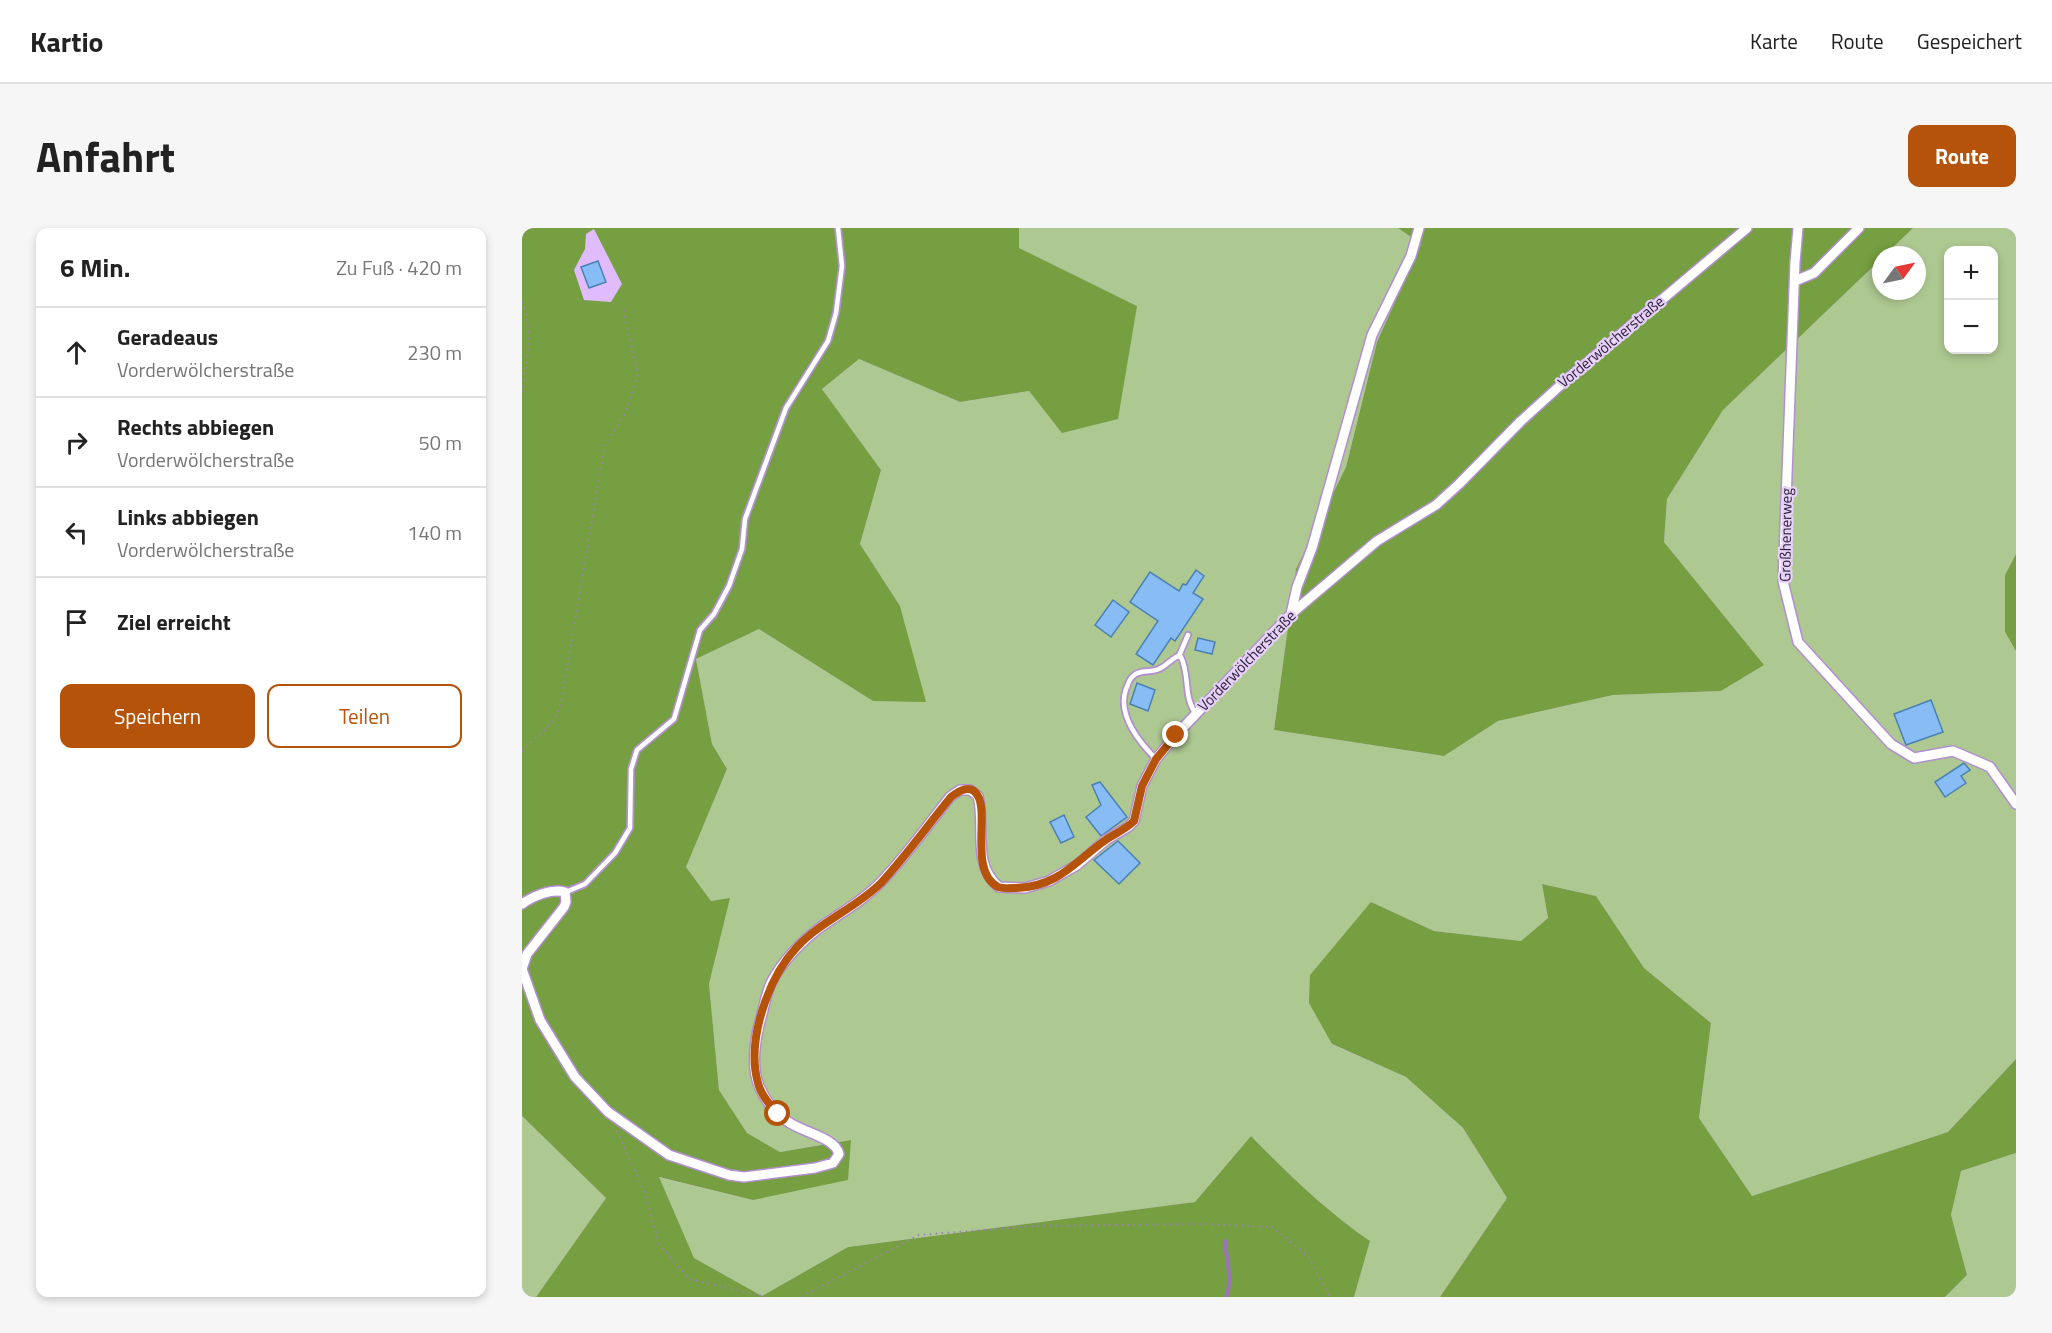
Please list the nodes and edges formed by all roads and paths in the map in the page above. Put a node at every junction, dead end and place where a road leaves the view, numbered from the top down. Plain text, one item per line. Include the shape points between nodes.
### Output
1 (838, 228) edge
2 (1419, 228) edge
3 (1746, 228) edge
4 (1798, 228) edge
5 (1859, 228) edge
6 (1795, 281) junction
7 (522, 302) edge
8 (623, 307) dead end
9 (522, 392) edge
10 (1291, 614) junction
11 (1188, 635) dead end
12 (1179, 656) junction
13 (1196, 714) junction
14 (522, 752) edge
15 (1156, 759) junction
16 (2016, 804) edge
17 (565, 892) junction
18 (522, 904) edge
19 (522, 969) edge
20 (608, 1112) junction
21 (766, 1297) edge
22 (801, 1297) edge
23 (1330, 1297) edge

1 - 17 lane via 842,266 828,341 786,408 745,519 742,549 729,586 700,630 674,719 637,750 631,769 630,828 615,853 585,884
2 - 10 street via 1411,256 1372,335
3 - 10 street, Vorderwölcherstraße via 1564,382 1436,505 1377,541
4 - 6 street
5 - 6 street via 1814,273
6 - 16 street, Großhenerweg via 1783,581 1798,642 1891,744 1914,758 1953,751 1990,767
7 - 9 path via 527,312 528,365
8 - 14 path via 638,376 624,416 605,444 561,703 554,721
10 - 13 street, Vorderwölcherstraße
11 - 12 lane
12 - 13 lane via 1184,662 1188,698
12 - 15 lane via 1164,667 1133,675 1124,696 1126,718
13 - 15 street, Vorderwölcherstraße
15 - 20 street, Vorderwölcherstraße via 1142,786 1134,821 1064,873 1025,888 999,887 988,876 982,856 978,796 970,790 960,790 880,883 797,947 771,983 756,1036 758,1084 769,1103 788,1122 835,1145 839,1154 833,1162 744,1178 729,1175 669,1155
17 - 18 street via 557,889
17 - 19 street, Vorderwölcherstraße via 564,907 527,954
19 - 20 street, Vorderwölcherstraße via 548,1034 575,1077
20 - 21 path via 646,1196 659,1245 688,1279
22 - 23 path via 919,1235 1033,1226 1204,1224 1272,1227 1308,1256

